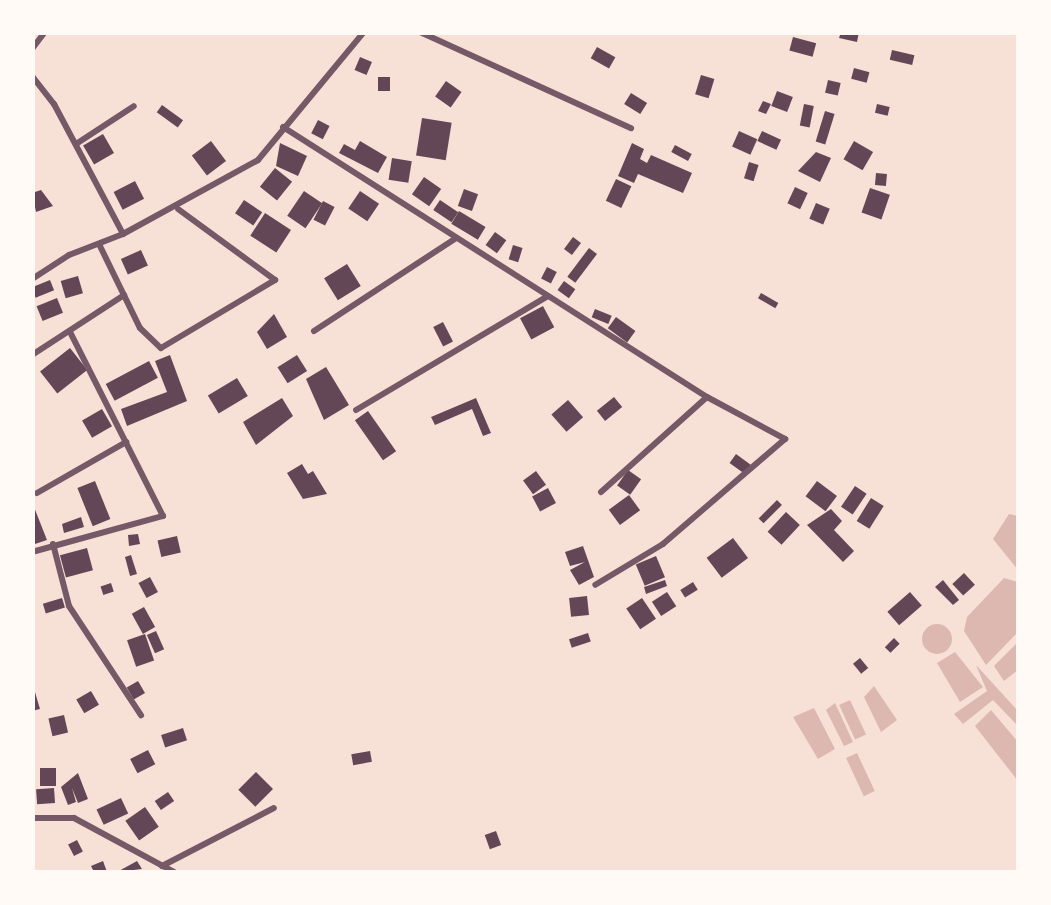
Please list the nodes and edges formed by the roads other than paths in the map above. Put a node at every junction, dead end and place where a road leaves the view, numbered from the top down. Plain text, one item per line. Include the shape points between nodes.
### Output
1 (45, 32) edge
2 (364, 32) edge
3 (420, 32) edge
4 (32, 48) edge
5 (32, 76) edge
6 (134, 106) dead end
7 (283, 127) junction
8 (631, 128) dead end
9 (76, 144) junction
10 (178, 208) junction
11 (123, 234) junction
12 (456, 238) junction
13 (99, 244) junction
14 (32, 279) edge
15 (124, 295) junction
16 (548, 296) junction
17 (314, 331) dead end
18 (70, 332) junction
19 (32, 355) edge
20 (707, 397) junction
21 (356, 410) dead end
22 (126, 442) junction
23 (602, 492) dead end
24 (36, 493) dead end
25 (53, 544) junction
26 (32, 552) edge
27 (595, 585) dead end
28 (141, 715) dead end
29 (274, 808) dead end
30 (32, 818) edge
31 (162, 866) junction
32 (174, 872) edge

1 - 4 street
2 - 7 street
3 - 8 street
5 - 9 street
6 - 9 street
7 - 10 street via 258,160
7 - 12 street
9 - 11 street
10 - 11 street
10 - 15 street via 275,280 161,348 140,328
11 - 13 street
12 - 16 street
12 - 17 street
13 - 14 street
13 - 15 street
15 - 18 street
16 - 20 street
16 - 21 street
18 - 19 street
18 - 22 street
20 - 23 street
20 - 27 street via 785,439 663,544
22 - 24 street
22 - 25 street via 163,516
25 - 26 street
25 - 28 street via 69,606
29 - 31 street
30 - 31 street via 74,818
31 - 32 street

